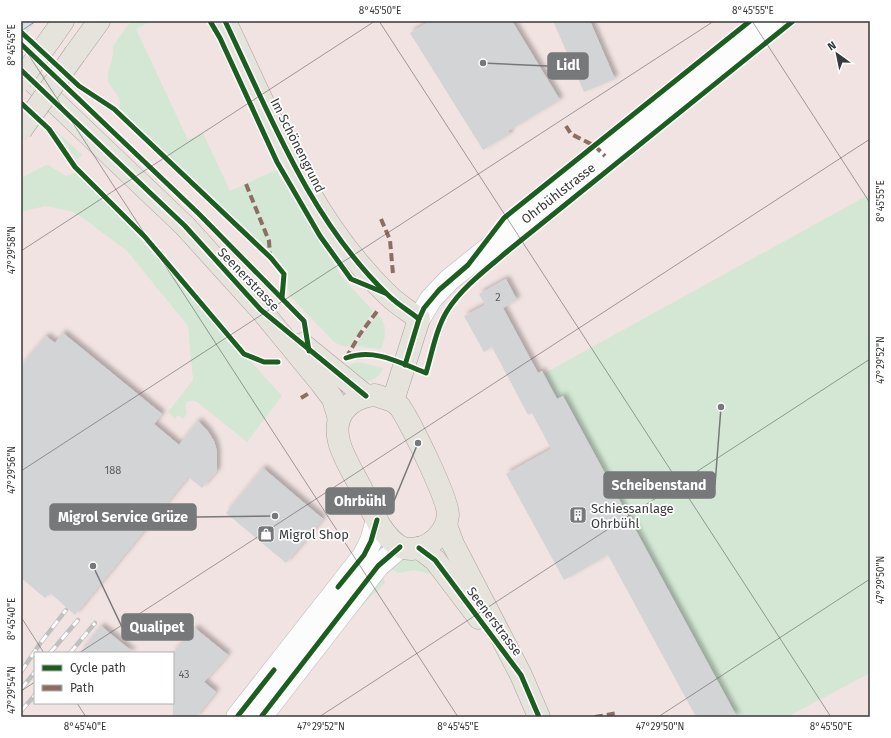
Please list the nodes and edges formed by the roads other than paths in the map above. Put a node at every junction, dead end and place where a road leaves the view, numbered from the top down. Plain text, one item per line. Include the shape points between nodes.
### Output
1 (99, 21) edge
2 (225, 21) edge
3 (772, 21) edge
4 (58, 28) edge
5 (21, 70) edge
6 (21, 80) edge
7 (21, 130) edge
8 (261, 310) junction
9 (419, 319) junction
10 (366, 396) junction
11 (393, 401) junction
12 (339, 419) junction
13 (377, 520) junction
14 (446, 525) junction
15 (409, 547) junction
16 (521, 675) junction
17 (237, 717) edge
18 (261, 717) edge
19 (539, 717) edge

1 - 7 main road, bridge
2 - 9 main road, Im Schönengrund via 288,157 318,208 351,254 388,295
3 - 9 street, Ohrbühlstrasse via 449,280 431,299
4 - 6 main road, bridge
5 - 8 main road, Seenerstrasse via 185,226
8 - 10 main road, Seenerstrasse
8 - 12 main road, Seenerstrasse via 333,399
9 - 11 main road, Ohrbühlstrasse
10 - 11 main road via 384,397
10 - 12 main road via 349,404
11 - 14 main road, Seenerstrasse via 405,415 444,498 448,516
12 - 13 main road, Seenerstrasse via 337,437 340,446
13 - 15 main road, Seenerstrasse via 387,535
13 - 17 street via 364,555
14 - 15 main road via 428,545
14 - 16 main road, Seenerstrasse via 452,544
15 - 16 main road, Seenerstrasse via 435,560
15 - 18 street via 378,566
16 - 19 main road, Seenerstrasse

